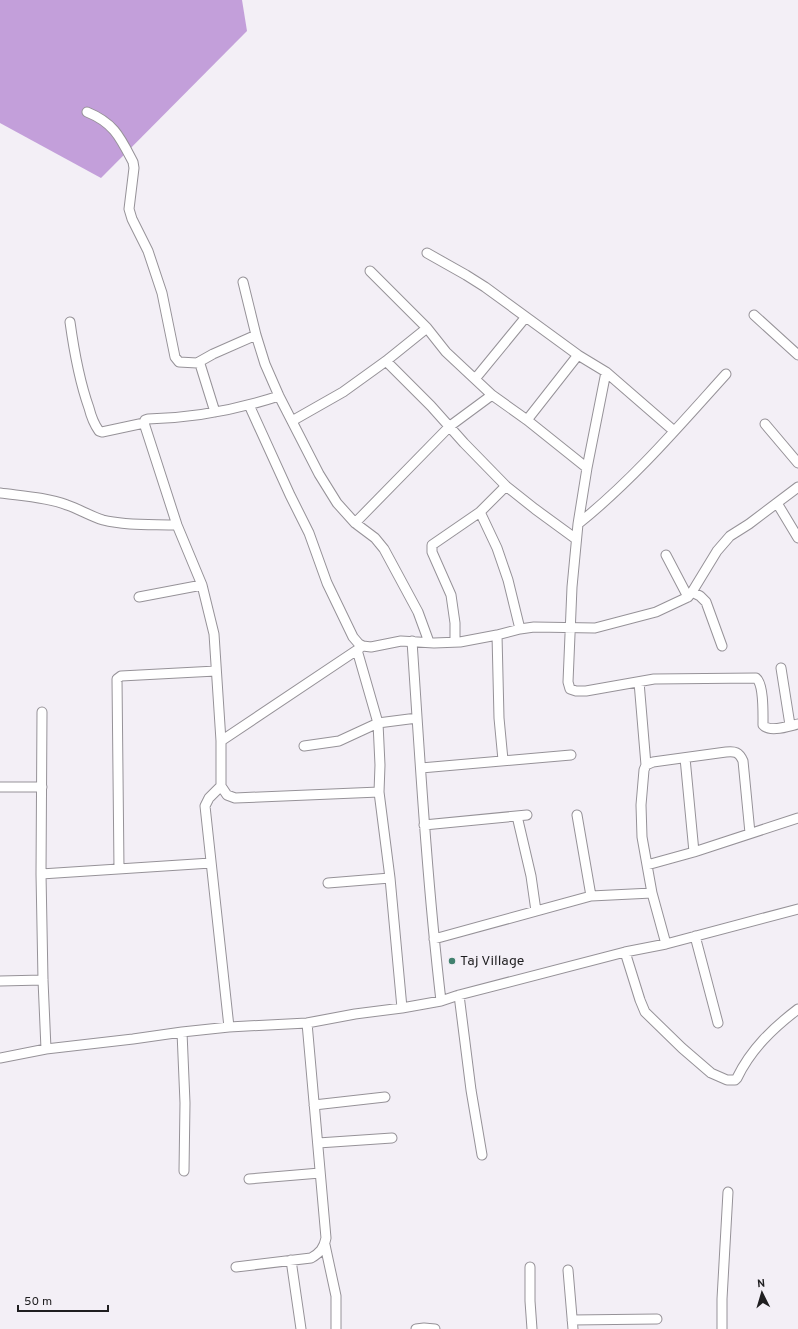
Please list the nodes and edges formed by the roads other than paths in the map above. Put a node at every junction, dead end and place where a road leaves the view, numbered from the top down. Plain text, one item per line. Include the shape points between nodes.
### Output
1 (87, 112) dead end
2 (427, 253) dead end
3 (370, 271) dead end
4 (243, 282) dead end
5 (754, 315) dead end
6 (526, 318) junction
7 (70, 322) dead end
8 (427, 328) junction
9 (256, 335) junction
10 (578, 355) junction
11 (798, 355) edge
12 (386, 361) junction
13 (197, 362) junction
14 (606, 372) junction
15 (726, 374) dead end
16 (475, 379) junction
17 (492, 395) junction
18 (278, 396) junction
19 (249, 405) junction
20 (215, 412) junction
21 (292, 420) junction
22 (526, 420) junction
23 (144, 423) junction
24 (765, 424) dead end
25 (450, 426) junction
26 (674, 431) junction
27 (798, 463) edge
28 (587, 468) junction
29 (506, 486) junction
30 (798, 487) edge
31 (0, 493) edge
32 (777, 503) junction
33 (480, 512) junction
34 (355, 522) junction
35 (177, 524) junction
36 (578, 524) junction
37 (798, 538) edge
38 (576, 539) junction
39 (666, 555) dead end
40 (202, 584) junction
41 (690, 595) junction
42 (139, 597) dead end
43 (570, 628) junction
44 (520, 629) junction
45 (498, 635) junction
46 (412, 641) junction
47 (430, 642) junction
48 (455, 642) junction
49 (722, 646) dead end
50 (360, 648) junction
51 (781, 668) dead end
52 (216, 671) junction
53 (639, 682) junction
54 (42, 712) dead end
55 (417, 718) junction
56 (378, 723) junction
57 (794, 725) edge
58 (222, 741) junction
59 (304, 746) dead end
60 (571, 755) dead end
61 (685, 758) junction
62 (503, 760) junction
63 (646, 765) junction
64 (421, 768) junction
65 (221, 786) junction
66 (0, 787) edge
67 (42, 787) junction
68 (379, 792) junction
69 (527, 815) dead end
70 (577, 815) dead end
71 (517, 816) junction
72 (798, 818) edge
73 (424, 825) junction
74 (750, 833) junction
75 (694, 852) junction
76 (211, 863) junction
77 (647, 865) junction
78 (119, 869) junction
79 (41, 874) junction
80 (390, 878) junction
81 (328, 883) dead end
82 (652, 893) junction
83 (591, 896) junction
84 (798, 909) edge
85 (536, 911) junction
86 (695, 936) junction
87 (434, 939) junction
88 (666, 944) junction
89 (625, 952) junction
90 (43, 980) junction
91 (0, 981) edge
92 (459, 995) junction
93 (441, 1001) junction
94 (402, 1008) junction
95 (798, 1009) edge
96 (308, 1023) junction
97 (718, 1023) dead end
98 (229, 1027) junction
99 (182, 1032) junction
100 (46, 1049) junction
101 (0, 1058) edge
102 (385, 1097) dead end
103 (314, 1105) junction
104 (392, 1138) dead end
105 (318, 1143) junction
106 (482, 1155) dead end
107 (184, 1172) dead end
108 (320, 1173) junction
109 (249, 1179) dead end
110 (728, 1192) dead end
111 (325, 1245) junction
112 (291, 1260) junction
113 (236, 1267) dead end
114 (530, 1267) dead end
115 (568, 1270) dead end
116 (657, 1319) dead end
117 (573, 1324) edge
118 (301, 1329) edge
119 (336, 1329) edge
120 (416, 1329) edge
121 (435, 1329) edge
122 (532, 1329) edge
123 (722, 1329) edge

1 - 13 street via 114,129 133,162 129,210 148,251 162,294 175,357 179,362
2 - 6 street via 473,279
3 - 8 street
4 - 9 street
5 - 11 street
6 - 10 street
6 - 16 street
7 - 23 street via 73,349 96,428 102,432
8 - 12 street
8 - 16 street via 446,352
9 - 13 street
9 - 18 street
10 - 14 street
10 - 22 street
12 - 21 street via 343,392
12 - 25 street
13 - 20 street via 202,367
14 - 26 street
14 - 28 street
15 - 26 street
16 - 17 street
17 - 22 street
17 - 25 street
18 - 19 street
18 - 21 street
19 - 20 street
19 - 50 street via 309,533 327,583
20 - 23 street via 180,418 148,419
21 - 34 street via 319,474 337,503
22 - 28 street
23 - 35 street
24 - 27 street
25 - 29 street
25 - 34 street
26 - 36 street via 646,462
28 - 36 street
29 - 33 street
29 - 38 street
30 - 32 street
31 - 35 street via 42,498 103,520
32 - 37 street
32 - 41 street via 730,536 716,551
33 - 44 street via 497,548 508,580
33 - 48 street via 432,545 432,552 451,595
34 - 47 street via 384,548 418,612
35 - 40 street
36 - 38 street
38 - 43 street
39 - 41 street
40 - 42 street
40 - 52 street via 214,634
41 - 43 street via 656,612 595,628
41 - 49 street via 700,596 706,602
43 - 44 street
43 - 53 street via 570,689 586,691
44 - 45 street
45 - 48 street
45 - 62 street via 499,718
46 - 47 street
46 - 50 street
46 - 55 street
47 - 48 street
50 - 56 street
50 - 58 street
51 - 57 street
52 - 58 street
52 - 78 street via 121,676 117,679
53 - 57 street via 654,679 756,678 761,687 763,725 771,729
53 - 63 street
54 - 67 street
55 - 56 street
55 - 64 street
56 - 59 street via 339,741
56 - 68 street
58 - 65 street
60 - 62 street
61 - 63 street
61 - 74 street via 733,751 740,755 743,761
61 - 75 street
62 - 64 street
63 - 77 street via 641,805 642,837
64 - 73 street
65 - 68 street via 227,795 235,798
65 - 76 street via 205,806
66 - 67 street
67 - 79 street
68 - 80 street
69 - 71 street
70 - 83 street
71 - 73 street
71 - 85 street
72 - 74 street
73 - 87 street
74 - 75 street
75 - 77 street
76 - 78 street
76 - 98 street
77 - 82 street
78 - 79 street
79 - 90 street
80 - 81 street
80 - 94 street
82 - 83 street
82 - 88 street
83 - 85 street
84 - 86 street
85 - 87 street
86 - 88 street
86 - 97 street
87 - 93 street
88 - 89 street
89 - 92 street
89 - 95 street via 645,1012 711,1073 727,1080 737,1078 766,1035
90 - 91 street
90 - 100 street
92 - 93 street
92 - 106 street
93 - 94 street
94 - 96 street
96 - 98 street
96 - 103 street
98 - 99 street
99 - 100 street
99 - 107 street
100 - 101 street
102 - 103 street
103 - 105 street
104 - 105 street
105 - 108 street
108 - 109 street
108 - 111 street
110 - 123 street
111 - 112 street via 320,1253 311,1258
111 - 119 street via 336,1296
112 - 113 street
112 - 118 street
114 - 122 street
115 - 117 street
116 - 117 street
120 - 121 street

